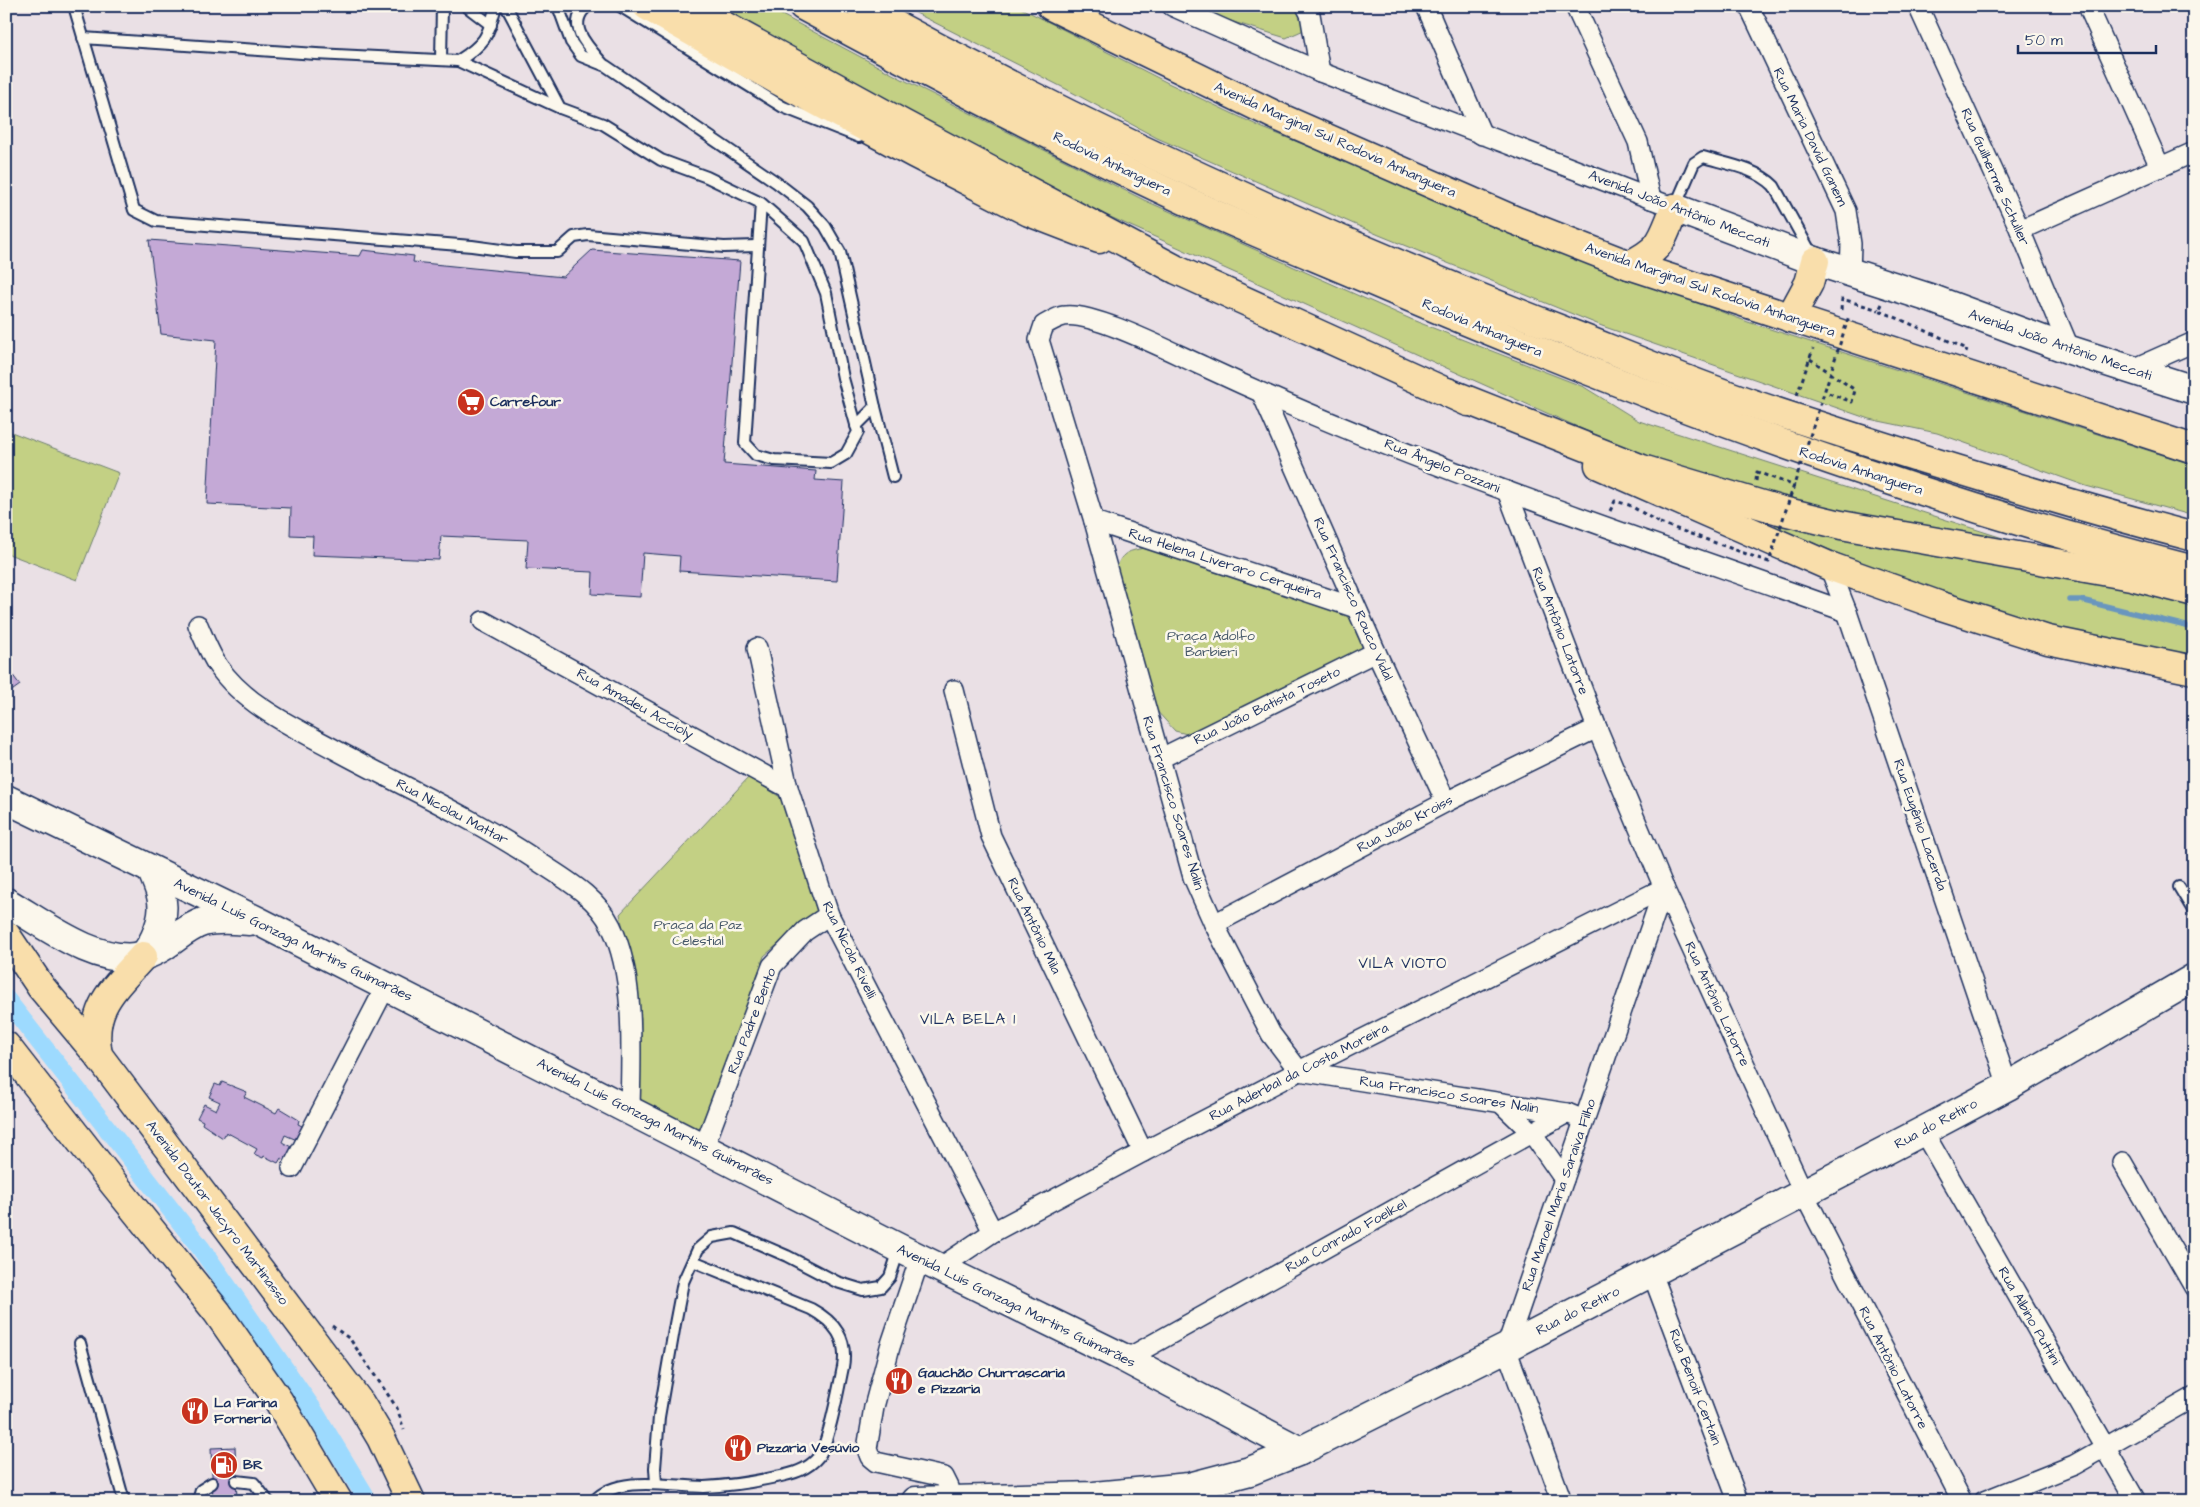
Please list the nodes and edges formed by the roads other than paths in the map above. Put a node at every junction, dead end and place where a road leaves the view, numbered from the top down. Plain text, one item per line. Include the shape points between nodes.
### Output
1 (74, 6) edge
2 (442, 6) edge
3 (466, 6) edge
4 (496, 6) edge
5 (506, 6) edge
6 (558, 6) edge
7 (588, 6) edge
8 (620, 6) edge
9 (647, 6) edge
10 (688, 6) edge
11 (803, 6) edge
12 (860, 6) edge
13 (1051, 6) edge
14 (1306, 6) edge
15 (1426, 6) edge
16 (1575, 6) edge
17 (1749, 6) edge
18 (1918, 6) edge
19 (2088, 6) edge
20 (1182, 9) edge
21 (491, 25) junction
22 (83, 38) junction
23 (441, 60) junction
24 (458, 61) junction
25 (606, 66) junction
26 (1320, 72) junction
27 (560, 108) junction
28 (1482, 134) junction
29 (2194, 152) edge
30 (916, 154) junction
31 (2160, 167) junction
32 (761, 203) junction
33 (1663, 204) junction
34 (2020, 230) junction
35 (756, 246) junction
36 (1815, 261) junction
37 (1629, 265) junction
38 (1177, 270) junction
39 (1850, 273) junction
40 (1790, 318) junction
41 (1044, 325) joint
42 (2194, 342) edge
43 (2070, 350) junction
44 (2130, 370) junction
45 (2194, 390) edge
46 (1447, 392) junction
47 (1262, 394) junction
48 (875, 407) junction
49 (856, 426) junction
50 (2194, 449) edge
51 (893, 477) dead end
52 (1507, 491) junction
53 (1094, 521) junction
54 (2194, 537) edge
55 (1830, 566) junction
56 (2194, 570) edge
57 (2194, 592) edge
58 (1356, 608) junction
59 (1847, 612) junction
60 (483, 621) dead end
61 (198, 625) dead end
62 (757, 648) dead end
63 (1376, 652) junction
64 (2194, 670) edge
65 (954, 690) dead end
66 (1597, 728) junction
67 (1159, 759) junction
68 (788, 788) junction
69 (6, 799) edge
70 (1446, 802) junction
71 (152, 872) junction
72 (1664, 888) junction
73 (2179, 888) dead end
74 (6, 902) edge
75 (2194, 912) edge
76 (829, 915) junction
77 (258, 921) junction
78 (1214, 924) junction
79 (6, 935) edge
80 (143, 956) junction
81 (2194, 979) edge
82 (386, 986) junction
83 (6, 1046) edge
84 (98, 1055) junction
85 (1298, 1071) junction
86 (2008, 1086) junction
87 (1501, 1103) junction
88 (630, 1109) junction
89 (1567, 1114) junction
90 (1584, 1120) junction
91 (1923, 1131) junction
92 (1532, 1133) junction
93 (704, 1147) junction
94 (1143, 1152) junction
95 (2122, 1162) dead end
96 (292, 1168) dead end
97 (1564, 1179) junction
98 (1804, 1194) junction
99 (993, 1232) junction
100 (920, 1258) junction
101 (693, 1261) junction
102 (1652, 1273) junction
103 (2194, 1287) edge
104 (80, 1342) dead end
105 (1506, 1348) junction
106 (1126, 1359) junction
107 (2194, 1397) edge
108 (2105, 1448) junction
109 (1300, 1451) junction
110 (236, 1481) dead end
111 (212, 1483) dead end
112 (656, 1483) junction
113 (1189, 1494) edge
114 (948, 1500) edge
115 (124, 1501) edge
116 (198, 1501) edge
117 (268, 1501) edge
118 (338, 1501) edge
119 (411, 1501) edge
120 (594, 1501) edge
121 (916, 1501) edge
122 (1562, 1501) edge
123 (1738, 1501) edge
124 (1962, 1501) edge
125 (1984, 1501) edge
126 (2136, 1501) edge

1 - 22 lane
2 - 23 lane
3 - 21 lane
4 - 21 lane
5 - 27 lane
6 - 25 lane via 570,42 581,56
7 - 25 lane via 582,10 577,22 580,35
8 - 30 lane via 783,107 846,132
9 - 30 main road
10 - 38 main road
11 - 56 main road, Rodovia Anhanguera via 1074,147 1208,211 1562,362 1839,465
12 - 54 main road, Rodovia Anhanguera via 948,54 1206,180 1472,295 1790,417
13 - 37 main road, Avenida Marginal Sul Rodovia Anhanguera via 1281,118 1514,220
14 - 26 street
15 - 28 street
16 - 33 street
17 - 39 street, Rua Maria David Ganem via 1846,211 1851,244
18 - 34 street, Rua Guilherme Schuller
19 - 31 street
20 - 26 street, Avenida João Antônio Meccati
21 - 24 lane via 488,37
22 - 23 lane
22 - 35 lane via 134,210 156,221 516,252 557,252 574,237 588,235 724,247
23 - 24 lane
24 - 27 lane
25 - 48 lane via 776,182 807,206 824,226 840,252
26 - 28 street, Avenida João Antônio Meccati
27 - 32 lane via 602,124 661,160 707,177
28 - 33 street, Avenida João Antônio Meccati
29 - 31 street
30 - 38 main road via 1029,212
31 - 34 street
32 - 35 lane
32 - 49 lane via 804,241 826,293
33 - 36 main road, Avenida João Antônio Meccati
33 - 36 lane via 1698,159 1743,168 1767,179 1774,186
33 - 37 main road via 1660,243 1655,251
34 - 43 street, Rua Guilherme Schuller
35 - 49 lane via 745,443 756,455 774,460 830,463 846,454 858,432
36 - 39 main road, Avenida João Antônio Meccati
36 - 40 main road via 1809,283
37 - 40 main road, Avenida Marginal Sul Rodovia Anhanguera
38 - 46 main road
39 - 43 main road, Avenida João Antônio Meccati
40 - 50 main road, Avenida Marginal Sul Rodovia Anhanguera
41 - 47 street, Rua Ângelo Pozzani via 1063,316 1081,316 1131,333
41 - 53 street, Rua Francisco Soares Nalin via 1039,340
42 - 44 street
43 - 44 main road, Avenida João Antônio Meccati
44 - 45 main road, Avenida João Antônio Meccati
46 - 55 main road via 1602,467
46 - 57 main road via 1642,469 1779,510 1841,525 2130,576
47 - 52 street, Rua Ângelo Pozzani
47 - 58 street, Rua Francisco Rouco Vidal
48 - 49 lane
48 - 51 lane
52 - 59 street, Rua Ângelo Pozzani
52 - 66 street, Rua Antônio Latorre
53 - 58 street, Rua Helena Liveraro Cerqueira
53 - 67 street, Rua Francisco Soares Nalin
55 - 59 street, Rua Eugênio Lacerda
55 - 64 main road via 2048,640
58 - 63 street, Rua Francisco Rouco Vidal
59 - 86 street, Rua Eugênio Lacerda
60 - 68 street, Rua Amadeu Accioly
61 - 88 street, Rua Nicolau Mattar via 218,666 242,691 278,719 497,833 586,893 611,926 623,959 632,1029
62 - 68 street, Rua Nicola Rivelli
63 - 67 street, Rua João Batista Toseto
63 - 70 street, Rua Francisco Rouco Vidal
65 - 94 street, Rua Antônio Mila via 991,836
66 - 70 street, Rua João Kroiss
66 - 72 street, Rua Antônio Latorre
67 - 78 street, Rua Francisco Soares Nalin via 1193,877
68 - 76 street, Rua Nicola Rivelli
69 - 71 main road, Avenida Luís Gonzaga Martins Guimarães
70 - 78 street, Rua João Kroiss
71 - 77 main road, Avenida Luís Gonzaga Martins Guimarães
71 - 80 main road via 163,903 154,938
72 - 85 street, Rua Aderbal da Costa Moreira
72 - 90 street, Rua Manoel Maria Saraiva Filho
72 - 98 street, Rua Antônio Latorre
73 - 75 lane
74 - 80 main road via 86,948 112,957
76 - 93 street, Rua Padre Bento via 805,931 772,966
76 - 99 street, Rua Nicola Rivelli
77 - 80 main road via 202,922
77 - 82 main road, Avenida Luís Gonzaga Martins Guimarães
78 - 85 street, Rua Francisco Soares Nalin via 1271,1034
79 - 84 main road, Avenida Doutor Jacyro Martinasso via 41,986
80 - 84 main road via 100,1008 95,1038
81 - 86 main road, Rua do Retiro
82 - 88 main road, Avenida Luís Gonzaga Martins Guimarães
82 - 96 street
83 - 118 main road via 218,1312 278,1400
84 - 119 main road, Avenida Doutor Jacyro Martinasso via 360,1403
85 - 87 street, Rua Francisco Soares Nalin
85 - 94 street, Rua Aderbal da Costa Moreira
86 - 91 main road, Rua do Retiro
87 - 89 street, Rua Francisco Soares Nalin
87 - 92 street
88 - 93 main road, Avenida Luís Gonzaga Martins Guimarães
89 - 90 street, Rua Francisco Soares Nalin
89 - 92 street, Rua Conrado Foelkel
90 - 97 street, Rua Manoel Maria Saraiva Filho
91 - 98 main road, Rua do Retiro
91 - 108 street, Rua Albino Puttini
92 - 97 street
92 - 106 street, Rua Conrado Foelkel
93 - 100 main road, Avenida Luís Gonzaga Martins Guimarães
94 - 99 street, Rua Aderbal da Costa Moreira
95 - 103 street
97 - 105 street, Rua Manoel Maria Saraiva Filho
98 - 102 main road, Rua do Retiro
98 - 124 street, Rua Antônio Latorre
99 - 100 street, Rua Aderbal da Costa Moreira
100 - 101 lane via 890,1277 881,1287 863,1290 837,1282 734,1233 712,1237 698,1249
100 - 106 main road, Avenida Luís Gonzaga Martins Guimarães
100 - 114 street via 890,1348 874,1406 867,1449 876,1462 944,1478 950,1487
101 - 112 lane via 683,1282 659,1417
101 - 112 lane via 829,1319 841,1339 844,1359 829,1429 819,1456 799,1472 753,1482 706,1487
102 - 105 main road, Rua do Retiro
102 - 123 street, Rua Benoit Certain
104 - 115 lane
105 - 109 main road, Rua do Retiro
105 - 122 street
106 - 109 main road, Avenida Luís Gonzaga Martins Guimarães
107 - 108 street
108 - 125 street via 2074,1465
108 - 126 street, Rua Albino Puttini
109 - 113 main road, Rua do Retiro
110 - 117 lane via 254,1483
111 - 116 lane via 201,1490
112 - 120 lane via 612,1489
113 - 114 main road, Rua do Retiro
114 - 121 main road, Rua do Retiro

